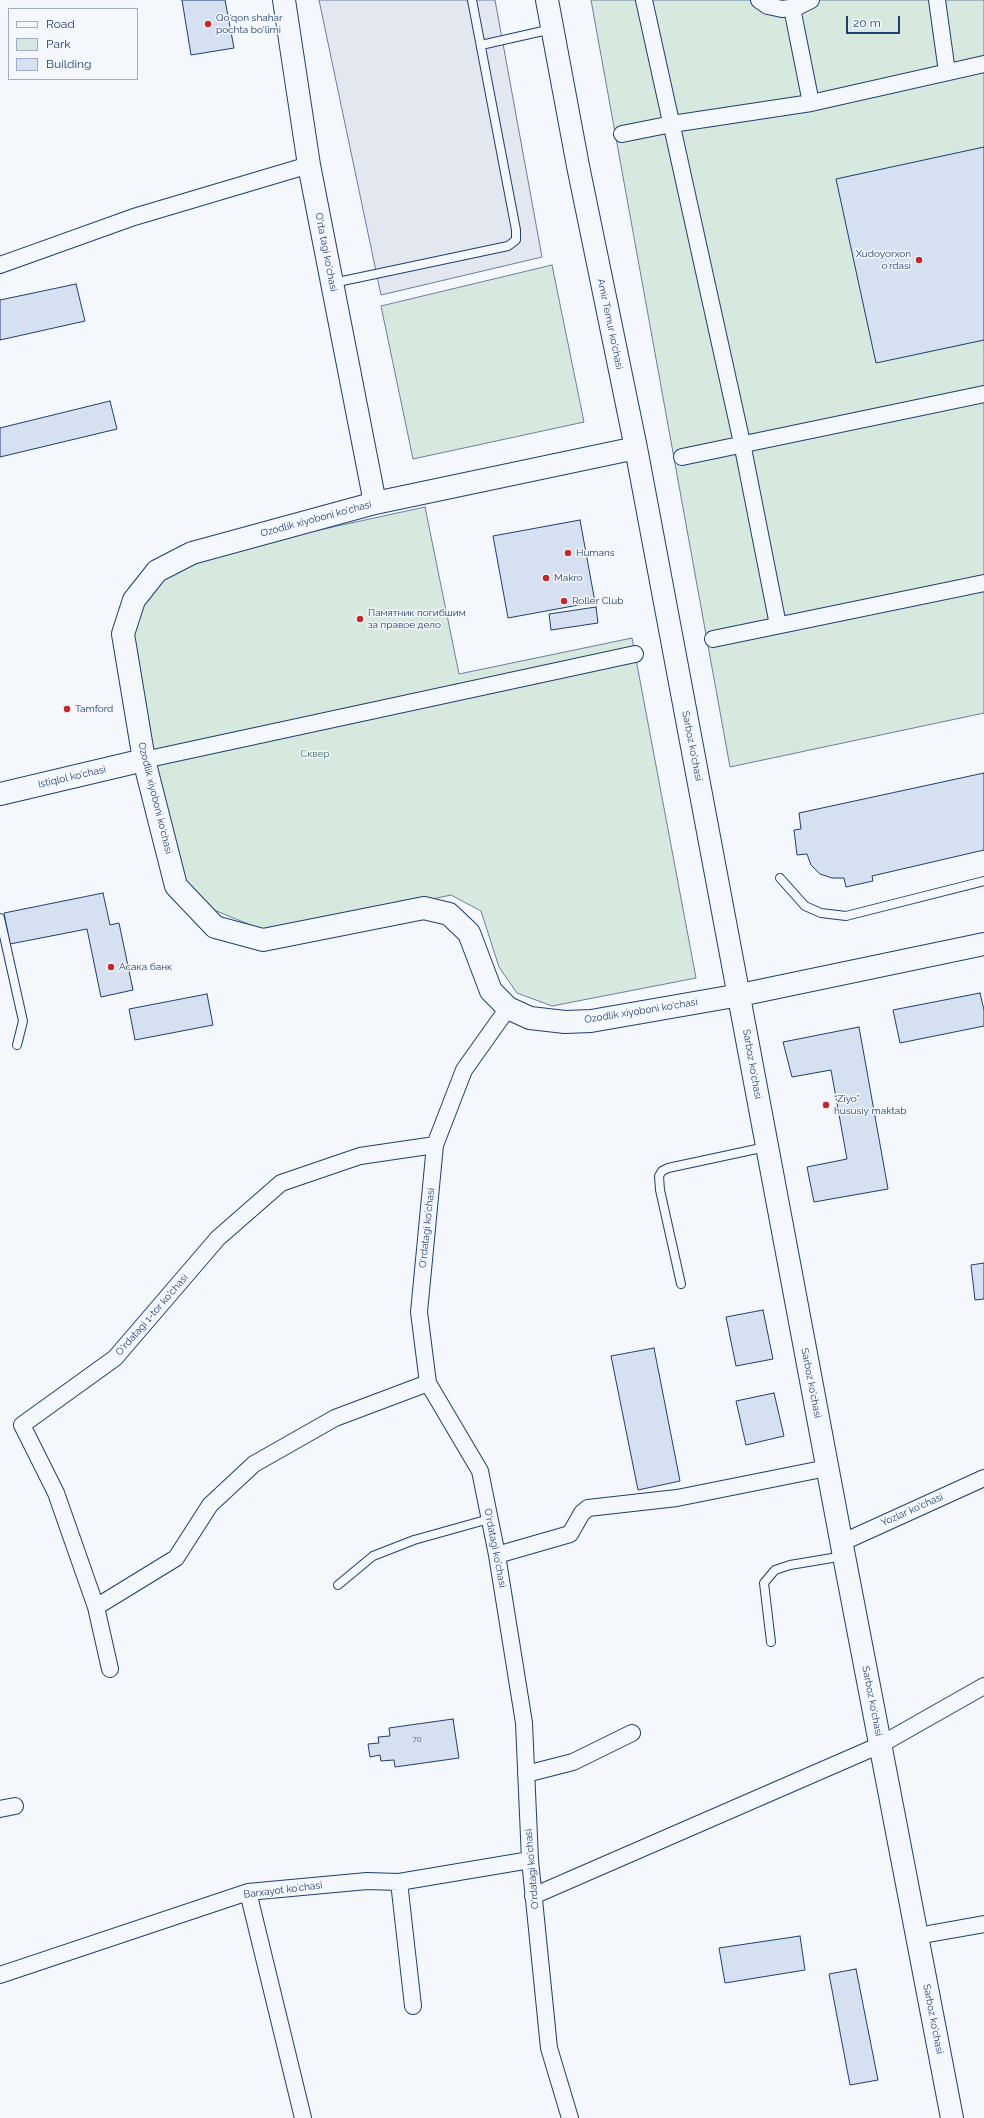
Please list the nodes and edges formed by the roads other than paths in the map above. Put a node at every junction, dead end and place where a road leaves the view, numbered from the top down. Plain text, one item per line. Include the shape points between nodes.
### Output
1 (284, 0) edge
2 (472, 0) edge
3 (547, 0) edge
4 (644, 0) edge
5 (759, 0) edge
6 (811, 0) edge
7 (937, 0) edge
8 (792, 8) junction
9 (552, 29) junction
10 (481, 45) junction
11 (984, 64) edge
12 (948, 72) junction
13 (810, 103) junction
14 (672, 124) junction
15 (622, 134) dead end
16 (309, 165) junction
17 (0, 265) edge
18 (332, 283) junction
19 (984, 394) edge
20 (742, 443) junction
21 (636, 448) junction
22 (682, 457) dead end
23 (375, 503) junction
24 (984, 583) edge
25 (778, 626) junction
26 (713, 639) dead end
27 (673, 647) joint
28 (635, 654) dead end
29 (144, 760) junction
30 (0, 794) edge
31 (780, 878) dead end
32 (984, 881) edge
33 (0, 918) edge
34 (984, 944) edge
35 (740, 995) junction
36 (508, 1008) junction
37 (17, 1045) dead end
38 (435, 1145) junction
39 (768, 1147) junction
40 (681, 1284) dead end
41 (428, 1383) junction
42 (827, 1468) junction
43 (984, 1478) edge
44 (489, 1519) junction
45 (842, 1549) junction
46 (497, 1556) junction
47 (338, 1585) dead end
48 (96, 1607) junction
49 (771, 1642) dead end
50 (110, 1669) dead end
51 (984, 1686) edge
52 (632, 1734) dead end
53 (880, 1745) junction
54 (526, 1774) junction
55 (530, 1860) junction
56 (399, 1882) junction
57 (248, 1892) junction
58 (533, 1896) junction
59 (984, 1924) edge
60 (917, 1936) junction
61 (0, 1975) edge
62 (413, 2006) dead end
63 (302, 2118) edge
64 (570, 2118) edge
65 (952, 2118) edge

1 - 16 main road, O'rta tagi ko'chasi
2 - 10 lane
3 - 9 main road, Amir Temur ko'chasi
4 - 14 street
5 - 8 street via 768,6
6 - 8 street
7 - 12 street
8 - 13 street
9 - 10 lane
9 - 21 main road, Amir Temur ko'chasi
10 - 18 lane via 516,240 508,246
11 - 12 street
12 - 13 street
13 - 14 street
14 - 15 street
14 - 20 street
16 - 17 street via 134,217
16 - 18 main road, O'rta tagi ko'chasi
18 - 23 main road, O'rta tagi ko'chasi
19 - 20 street
20 - 22 street
20 - 25 street
21 - 23 main road, Ozodlik xiyoboni ko'chasi
21 - 27 main road, Amir Temur ko'chasi
23 - 29 main road, Ozodlik xiyoboni ko'chasi via 192,553 157,571 134,600 122,634
24 - 25 street
25 - 26 street
27 - 35 main road, Sarboz ko'chasi
28 - 29 street
29 - 30 main road, Istiqlol ko'chasi
29 - 36 main road, Ozodlik xiyoboni ko'chasi via 176,886 216,927 263,940 424,908 449,914 470,933 491,991
31 - 32 lane via 805,906 821,913 846,916
33 - 37 lane via 23,1020
34 - 35 main road, Ozodlik xiyoboni ko'chasi
35 - 36 main road, Ozodlik xiyoboni ko'chasi via 578,1022 530,1018
35 - 39 main road, Sarboz ko'chasi
36 - 38 street, O'rdatagi ko'chasi via 464,1070
38 - 41 street, O'rdatagi ko'chasi via 419,1312
38 - 48 street, O'rdatagi 1-tor ko'chasi via 360,1156 281,1183 218,1238 115,1358 22,1425 56,1493
39 - 40 lane via 662,1171 659,1176 660,1190
39 - 42 main road, Sarboz ko'chasi
41 - 44 street, O'rdatagi ko'chasi via 480,1470
41 - 48 street via 335,1418 254,1464 210,1505 176,1558
42 - 45 main road, Sarboz ko'chasi
42 - 46 street via 677,1498 588,1508 582,1513 570,1534
43 - 45 street, Yozlar ko'chasi
44 - 46 street, O'rdatagi ko'chasi
44 - 47 lane via 414,1540 373,1556
45 - 49 lane via 775,1570 764,1583
45 - 53 main road, Sarboz ko'chasi
46 - 54 street, O'rdatagi ko'chasi via 524,1723
48 - 50 street, O'rdatagi 1-tor ko'chasi
51 - 53 street
52 - 54 street via 573,1762
53 - 58 street
53 - 60 main road, Sarboz ko'chasi
54 - 55 street, O'rdatagi ko'chasi
55 - 56 street, Barxayot koʻchasi
55 - 58 street, O'rdatagi ko'chasi
56 - 57 street, Barxayot koʻchasi via 367,1881
56 - 62 street
57 - 61 street, Barxayot koʻchasi
57 - 63 street
58 - 64 street, O'rdatagi ko'chasi via 549,2048
59 - 60 street
60 - 65 main road, Sarboz ko'chasi

